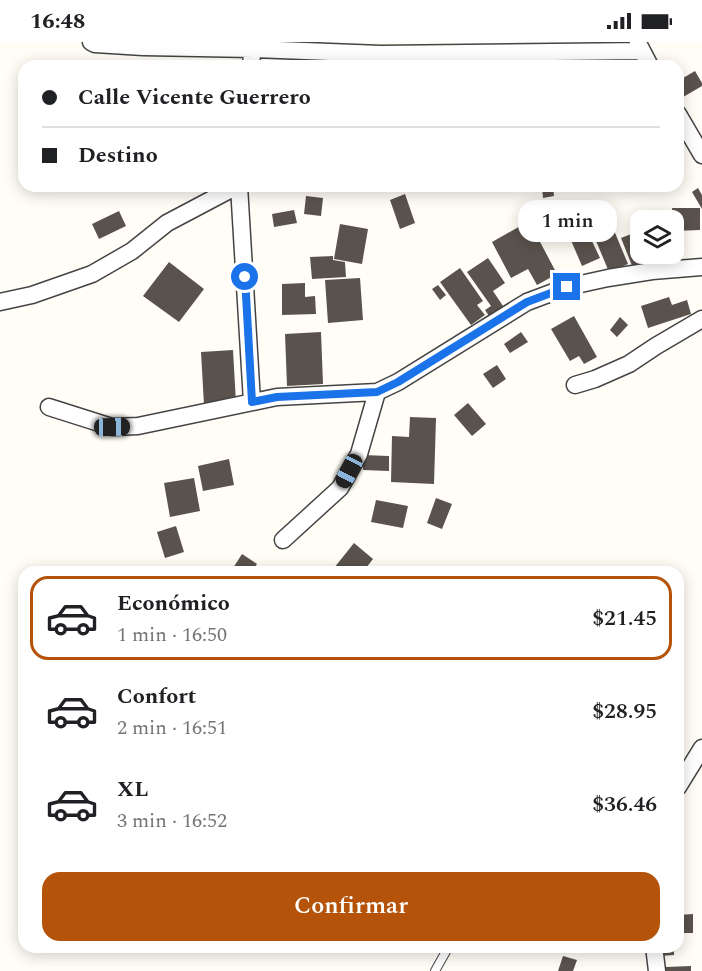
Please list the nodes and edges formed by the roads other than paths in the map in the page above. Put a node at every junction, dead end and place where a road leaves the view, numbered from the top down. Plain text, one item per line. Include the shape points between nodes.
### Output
1 (91, 42) edge
2 (253, 45) edge
3 (643, 53) edge
4 (252, 60) edge
5 (684, 124) edge
6 (702, 155) edge
7 (226, 192) edge
8 (238, 192) edge
9 (702, 267) edge
10 (0, 302) edge
11 (702, 320) edge
12 (575, 385) dead end
13 (377, 392) junction
14 (252, 402) junction
15 (49, 407) dead end
16 (283, 540) dead end
17 (702, 748) edge
18 (684, 777) edge
19 (444, 953) edge
20 (655, 953) edge
21 (435, 971) edge
22 (657, 971) edge

1 - 2 street via 143,46
2 - 3 street via 381,54
2 - 4 street
5 - 6 street
7 - 10 street via 167,223 132,251 92,274
8 - 14 street
9 - 13 street via 608,278 567,287 527,302
11 - 12 street via 629,364
13 - 14 street
13 - 16 street via 359,454 340,489
14 - 15 street via 138,426 112,427
17 - 18 street
19 - 21 lane
20 - 22 street

